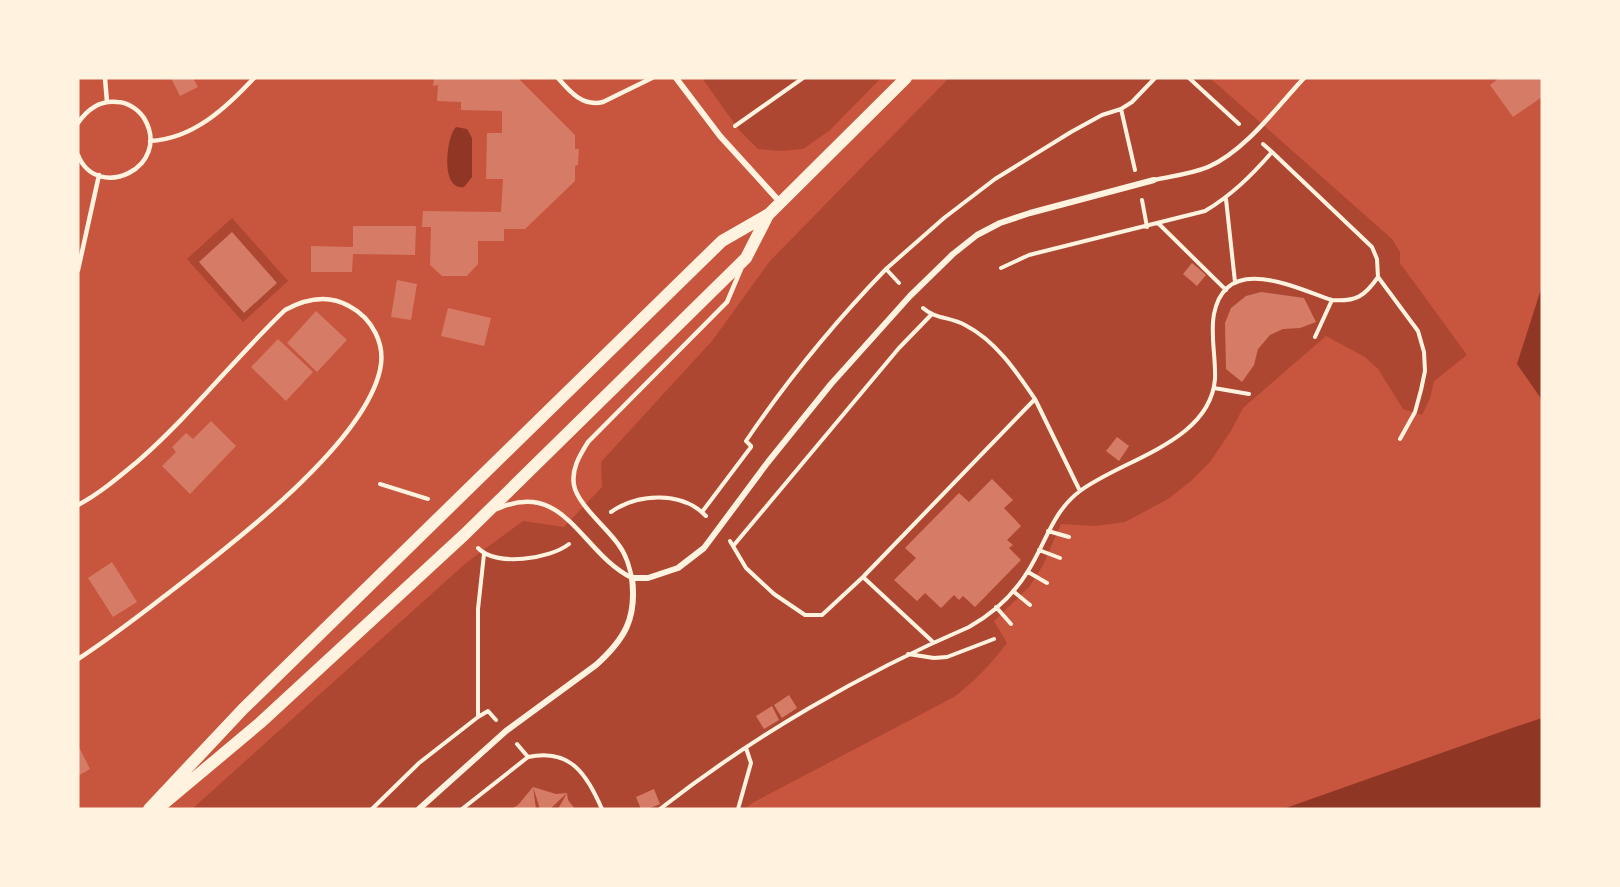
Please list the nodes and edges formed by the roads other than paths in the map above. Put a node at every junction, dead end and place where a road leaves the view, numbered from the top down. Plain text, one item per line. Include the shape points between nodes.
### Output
1 (105, 78) edge
2 (254, 78) edge
3 (558, 78) edge
4 (652, 78) edge
5 (676, 78) edge
6 (906, 78) edge
7 (1304, 78) edge
8 (107, 102) junction
9 (78, 123) edge
10 (150, 141) junction
11 (78, 155) edge
12 (99, 175) junction
13 (1154, 180) joint
14 (781, 203) junction
15 (769, 214) junction
16 (746, 258) junction
17 (78, 270) edge
18 (78, 505) edge
19 (486, 514) junction
20 (632, 578) junction
21 (78, 659) edge
22 (149, 809) edge
23 (157, 809) edge
24 (419, 809) edge

1 - 8 lane
2 - 10 lane via 212,117 177,136
3 - 4 lane via 578,98 595,104
5 - 14 street via 720,136
6 - 14 main road
7 - 13 lane via 1223,159 1208,167
8 - 9 lane via 94,106
8 - 10 lane via 131,106 141,114 148,125
10 - 12 lane via 144,162 135,171 111,178
11 - 12 lane via 88,169
12 - 17 lane
13 - 20 street via 1030,213 977,235 910,296 824,392 704,548 678,568 648,578
14 - 15 main road
15 - 16 main road
15 - 22 main road via 722,241 243,709
16 - 19 main road
16 - 20 lane via 727,302 588,442 574,471 574,487 580,500 619,545
18 - 21 lane via 118,478 152,448 285,310 299,302 329,299 355,309 375,330 380,342 380,371 366,403 345,435 268,513 212,560
19 - 20 lane via 511,503 541,502 565,515 612,567
19 - 23 main road via 260,723
20 - 24 street via 628,628 610,653 506,731

